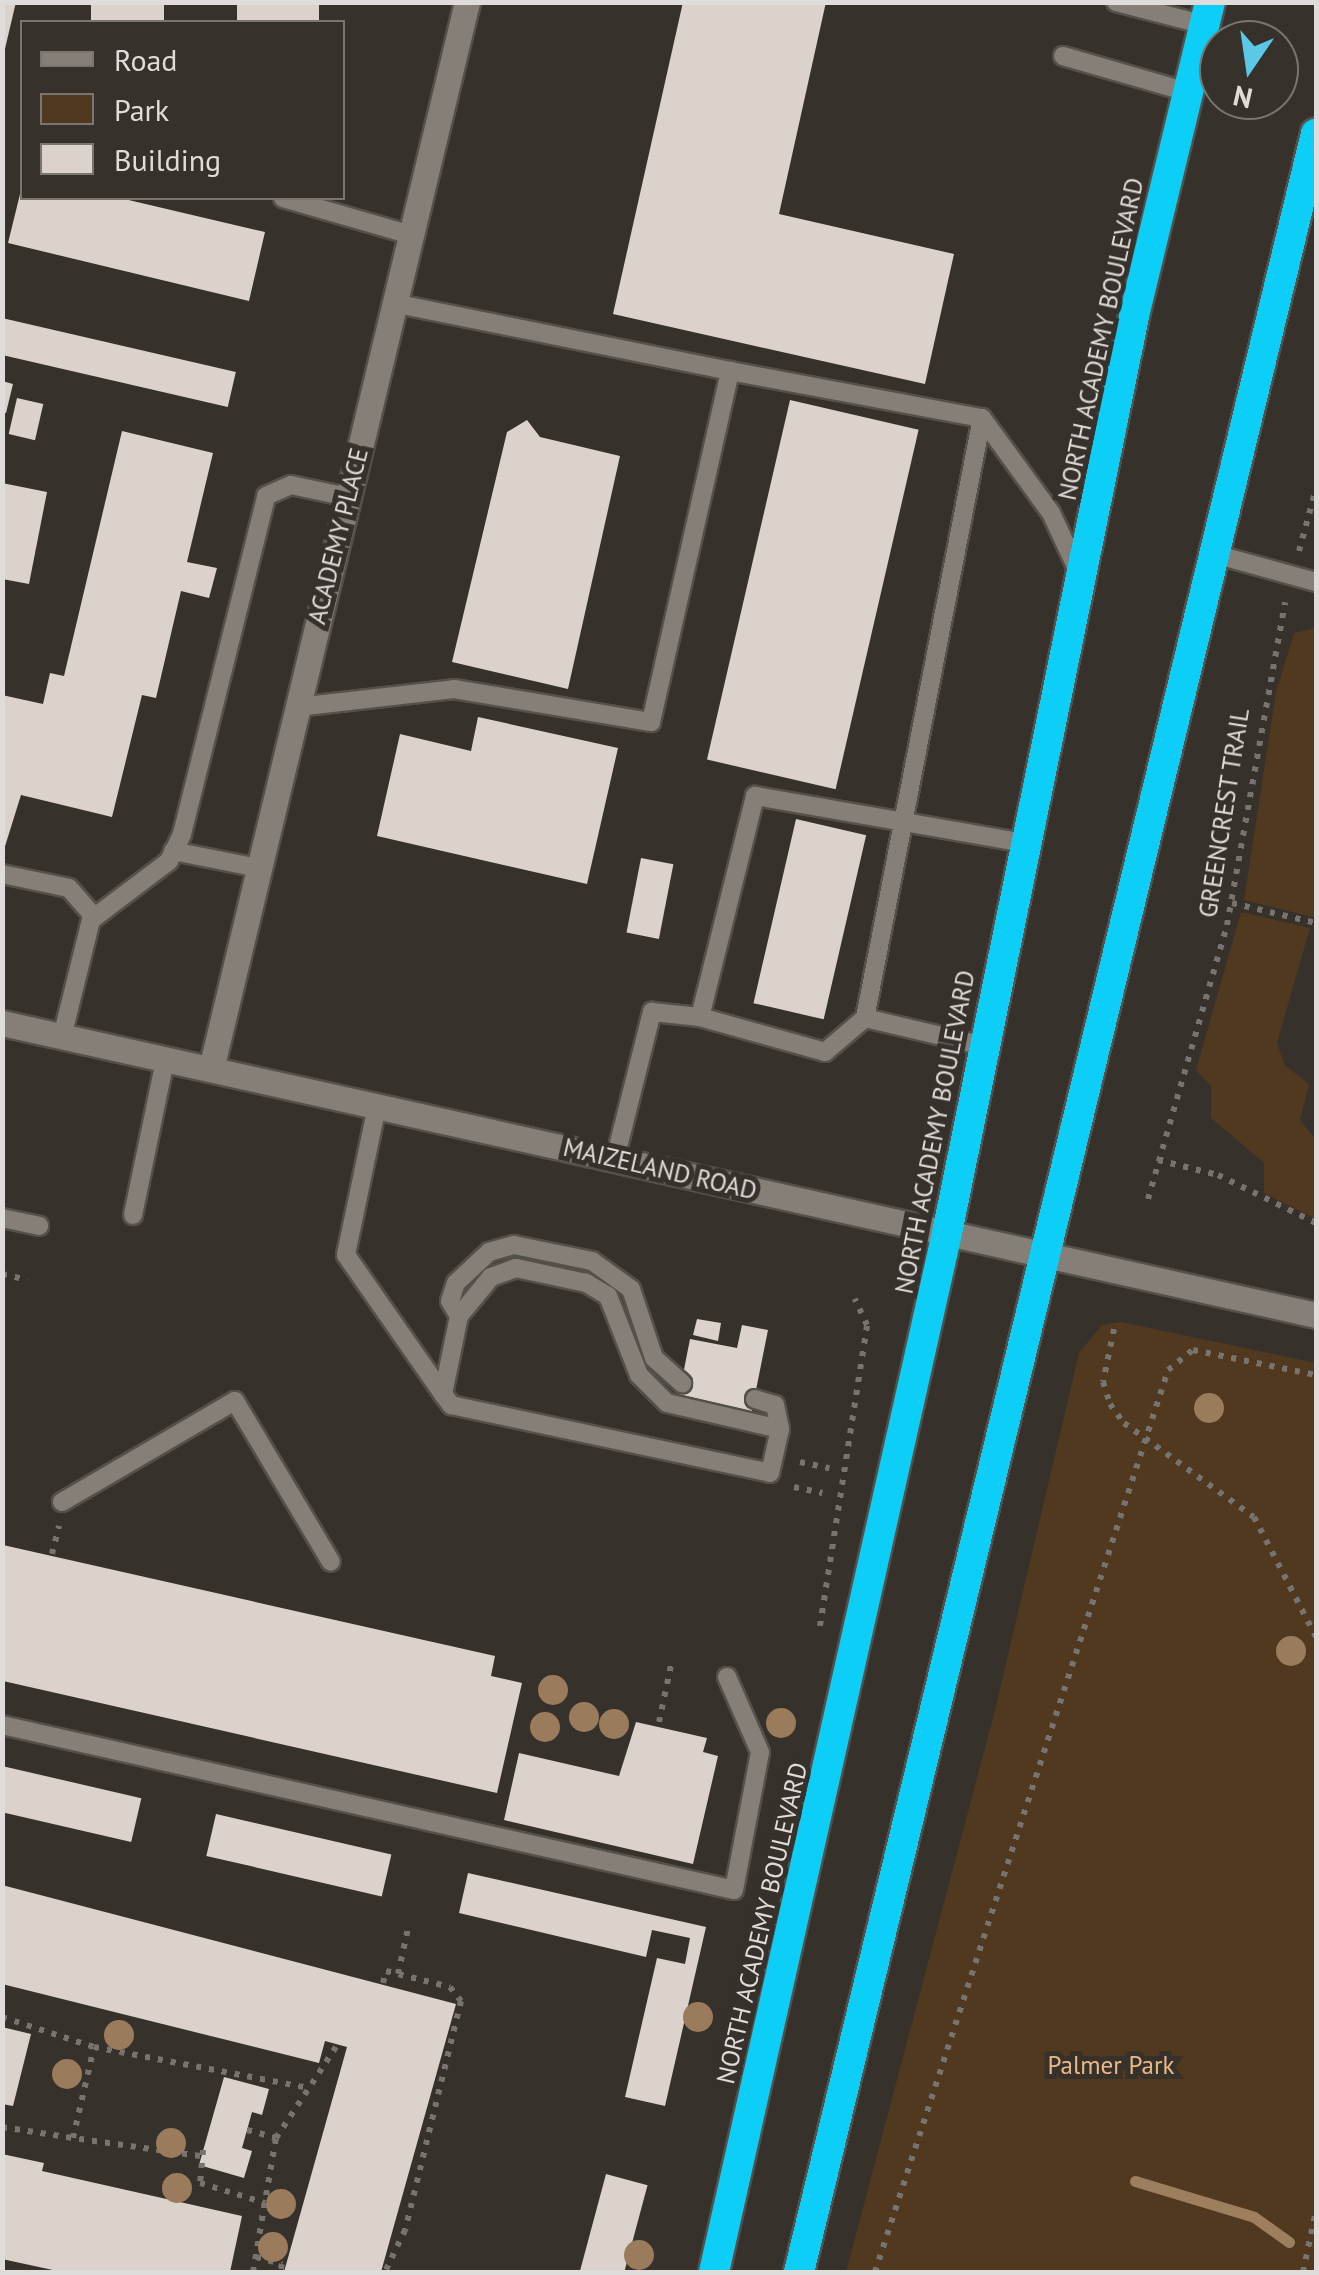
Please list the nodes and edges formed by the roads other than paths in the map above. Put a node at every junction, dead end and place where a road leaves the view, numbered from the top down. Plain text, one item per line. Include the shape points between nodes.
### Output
1 (467, 2) edge
2 (1116, 2) edge
3 (1207, 14) edge
4 (1063, 56) dead end
5 (1188, 92) junction
6 (1316, 134) edge
7 (289, 200) edge
8 (410, 235) junction
9 (394, 303) junction
10 (730, 371) junction
11 (982, 418) junction
12 (348, 497) junction
13 (1218, 556) junction
14 (1080, 575) junction
15 (1316, 582) edge
16 (297, 707) junction
17 (900, 822) junction
18 (1024, 843) junction
19 (173, 851) junction
20 (258, 868) junction
21 (2, 874) edge
22 (94, 917) junction
23 (700, 1017) junction
24 (865, 1018) junction
25 (2, 1023) edge
26 (62, 1037) junction
27 (983, 1046) junction
28 (165, 1060) junction
29 (211, 1069) junction
30 (377, 1106) junction
31 (616, 1159) junction
32 (133, 1215) dead end
33 (2, 1218) edge
34 (38, 1226) dead end
35 (946, 1232) junction
36 (1047, 1254) junction
37 (1316, 1315) edge
38 (459, 1316) junction
39 (682, 1383) dead end
40 (443, 1394) junction
41 (754, 1399) dead end
42 (780, 1429) junction
43 (62, 1502) dead end
44 (331, 1562) dead end
45 (727, 1678) dead end
46 (2, 1725) edge
47 (714, 2272) edge
48 (799, 2272) edge

1 - 8 main road, ACADEMY PLACE
2 - 3 lane
3 - 5 highway, NORTH ACADEMY BOULEVARD
4 - 5 lane
5 - 14 highway, NORTH ACADEMY BOULEVARD
6 - 13 highway
7 - 8 lane
8 - 9 main road, ACADEMY PLACE
9 - 10 lane
9 - 12 main road, ACADEMY PLACE
10 - 11 lane
10 - 16 lane via 651,722 454,689
11 - 14 lane via 1051,514
11 - 17 lane
12 - 16 main road, ACADEMY PLACE
12 - 19 lane via 291,485 266,496
13 - 15 lane
13 - 36 highway
14 - 18 highway, NORTH ACADEMY BOULEVARD
16 - 20 main road, ACADEMY PLACE
17 - 18 lane
17 - 23 lane via 755,796
17 - 24 lane
18 - 27 highway, NORTH ACADEMY BOULEVARD
19 - 20 lane
19 - 22 lane
20 - 29 main road, ACADEMY PLACE
21 - 22 lane via 69,888
22 - 26 lane
23 - 24 lane via 825,1052
23 - 31 lane via 652,1012
24 - 27 lane
25 - 26 main road, MAIZELAND ROAD
26 - 28 main road, MAIZELAND ROAD
27 - 35 highway, NORTH ACADEMY BOULEVARD
28 - 29 main road, MAIZELAND ROAD
28 - 32 lane
29 - 30 main road, MAIZELAND ROAD
30 - 31 main road, MAIZELAND ROAD
30 - 40 lane via 346,1256
31 - 35 main road, MAIZELAND ROAD
33 - 34 lane
35 - 36 main road, MAIZELAND ROAD
35 - 47 highway, NORTH ACADEMY BOULEVARD
36 - 37 main road, MAIZELAND ROAD
36 - 48 highway
38 - 39 lane via 450,1301 456,1283 500,1247 592,1261 631,1289 654,1358
38 - 40 lane
38 - 42 lane via 503,1270 586,1283 615,1306 638,1374 658,1398
40 - 42 lane via 451,1405 770,1473
41 - 42 lane via 775,1405
43 - 44 lane via 235,1400
45 - 46 lane via 760,1752 734,1890

